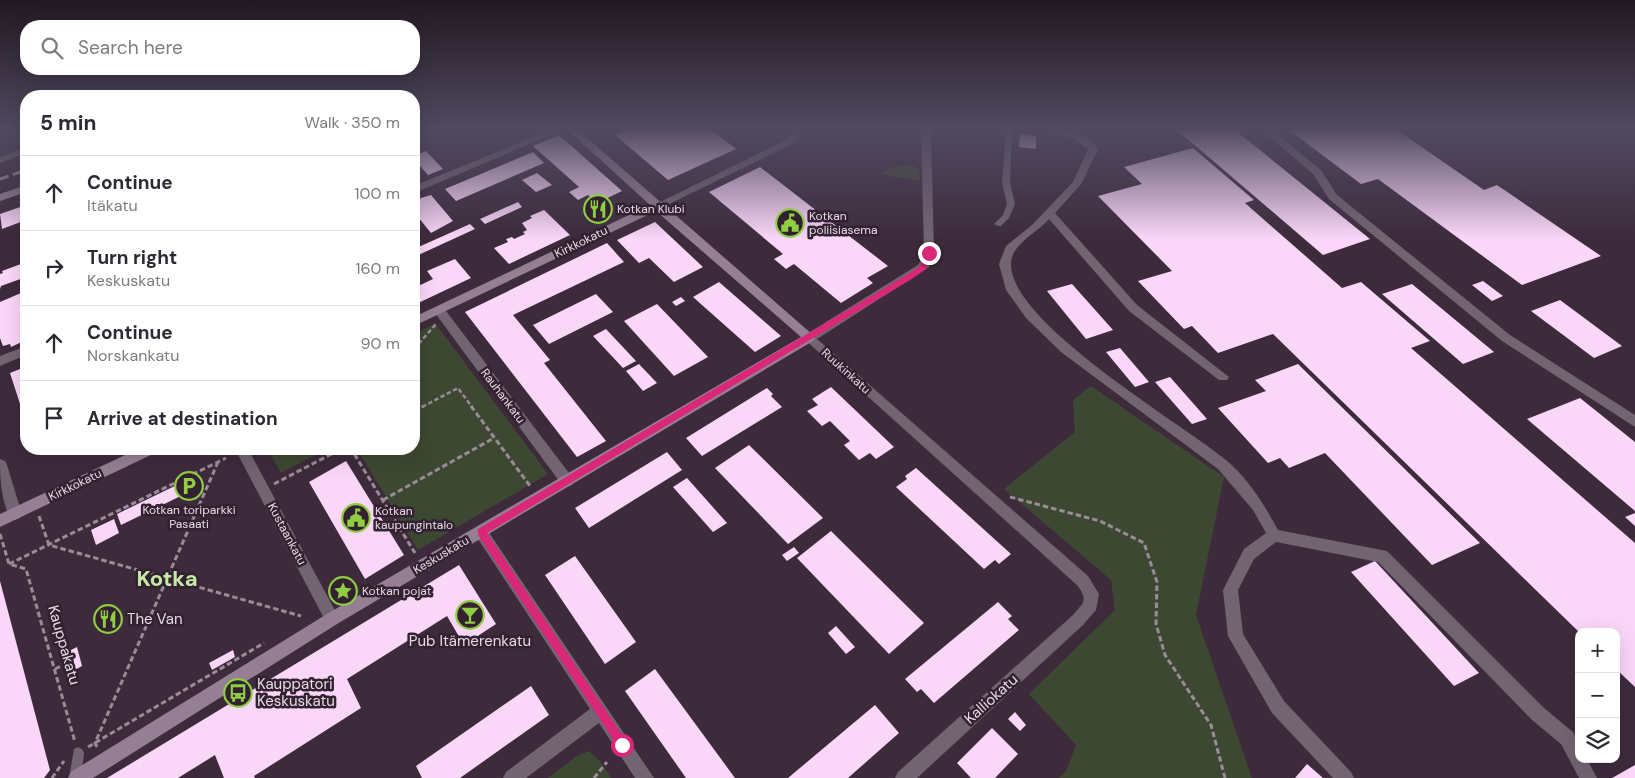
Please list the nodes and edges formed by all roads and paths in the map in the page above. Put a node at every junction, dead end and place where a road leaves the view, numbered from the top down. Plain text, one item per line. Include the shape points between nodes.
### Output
1 (471, 166) edge
2 (613, 166) edge
3 (739, 166) edge
4 (927, 166) edge
5 (1007, 166) edge
6 (1085, 166) edge
7 (1310, 166) edge
8 (420, 188) edge
9 (20, 190) edge
10 (20, 196) edge
11 (0, 198) edge
12 (0, 204) edge
13 (657, 206) junction
14 (1049, 214) junction
15 (998, 224) dead end
16 (441, 314) junction
17 (420, 320) edge
18 (809, 338) junction
19 (420, 341) edge
20 (20, 353) edge
21 (0, 361) edge
22 (1223, 377) dead end
23 (420, 408) edge
24 (1635, 422) edge
25 (494, 438) junction
26 (138, 455) edge
27 (244, 455) edge
28 (329, 455) edge
29 (354, 455) edge
30 (226, 458) dead end
31 (218, 462) junction
32 (0, 465) edge
33 (567, 481) junction
34 (531, 488) dead end
35 (263, 489) junction
36 (1007, 497) dead end
37 (383, 500) junction
38 (15, 514) junction
39 (39, 514) dead end
40 (0, 521) edge
41 (481, 532) junction
42 (0, 534) edge
43 (1274, 535) junction
44 (49, 545) junction
45 (416, 556) dead end
46 (9, 564) junction
47 (167, 578) junction
48 (301, 616) dead end
49 (332, 620) junction
50 (1078, 620) joint
51 (265, 642) dead end
52 (67, 663) dead end
53 (54, 670) junction
54 (600, 712) junction
55 (95, 743) junction
56 (78, 753) junction
57 (607, 762) dead end
58 (101, 763) junction
59 (76, 778) edge
60 (512, 778) edge
61 (594, 778) edge
62 (645, 778) edge
63 (904, 778) edge
64 (1225, 778) edge
65 (1345, 778) edge
66 (1588, 778) edge

1 - 8 street
2 - 13 main road, Ruukinkatu
3 - 13 street, Kirkkokatu
4 - 18 street via 929,253 923,267
5 - 15 lane via 1006,183 1011,204
6 - 14 street via 1077,183
7 - 24 street via 1323,179 1326,190 1333,197 1506,338
9 - 11 main road
10 - 12 main road
13 - 16 main road, Kirkkokatu
13 - 18 main road, Ruukinkatu
14 - 22 street via 1133,308
14 - 43 street via 1011,246 1005,264 1012,290 1025,309 1065,349 1223,465 1258,506
16 - 17 main road, Kirkkokatu
16 - 19 path
16 - 33 street, Rauhankatu
18 - 33 main road, Keskuskatu
18 - 50 street, Ruukinkatu via 1083,581 1092,594 1091,605
20 - 21 street
23 - 25 path via 458,388
25 - 34 path
25 - 37 path
26 - 38 main road, Kirkkokatu
27 - 35 street, Kustaankatu
28 - 35 path
29 - 37 path
30 - 31 path
31 - 44 path
31 - 47 path
32 - 38 street
33 - 41 main road, Keskuskatu
35 - 49 street, Kustaankatu
36 - 64 path via 1100,521 1144,543 1157,582 1156,624 1166,655 1211,725
37 - 45 path
38 - 40 main road, Kirkkokatu
39 - 44 path
41 - 49 main road, Keskuskatu
41 - 54 street
42 - 46 path
43 - 65 street via 1248,554 1230,590 1236,636 1278,707
43 - 66 street via 1382,556 1538,714 1567,738
44 - 46 path
44 - 47 path
46 - 53 path, Kauppakatu via 26,569
47 - 48 path
47 - 55 path
49 - 58 main road, Keskuskatu
50 - 63 street, Kalliokatu
51 - 55 path
52 - 53 path
53 - 56 path, Kauppakatu
54 - 60 street
54 - 62 street
55 - 56 path
55 - 58 path
56 - 59 lane
57 - 61 path
58 - 59 main road, Keskuskatu

